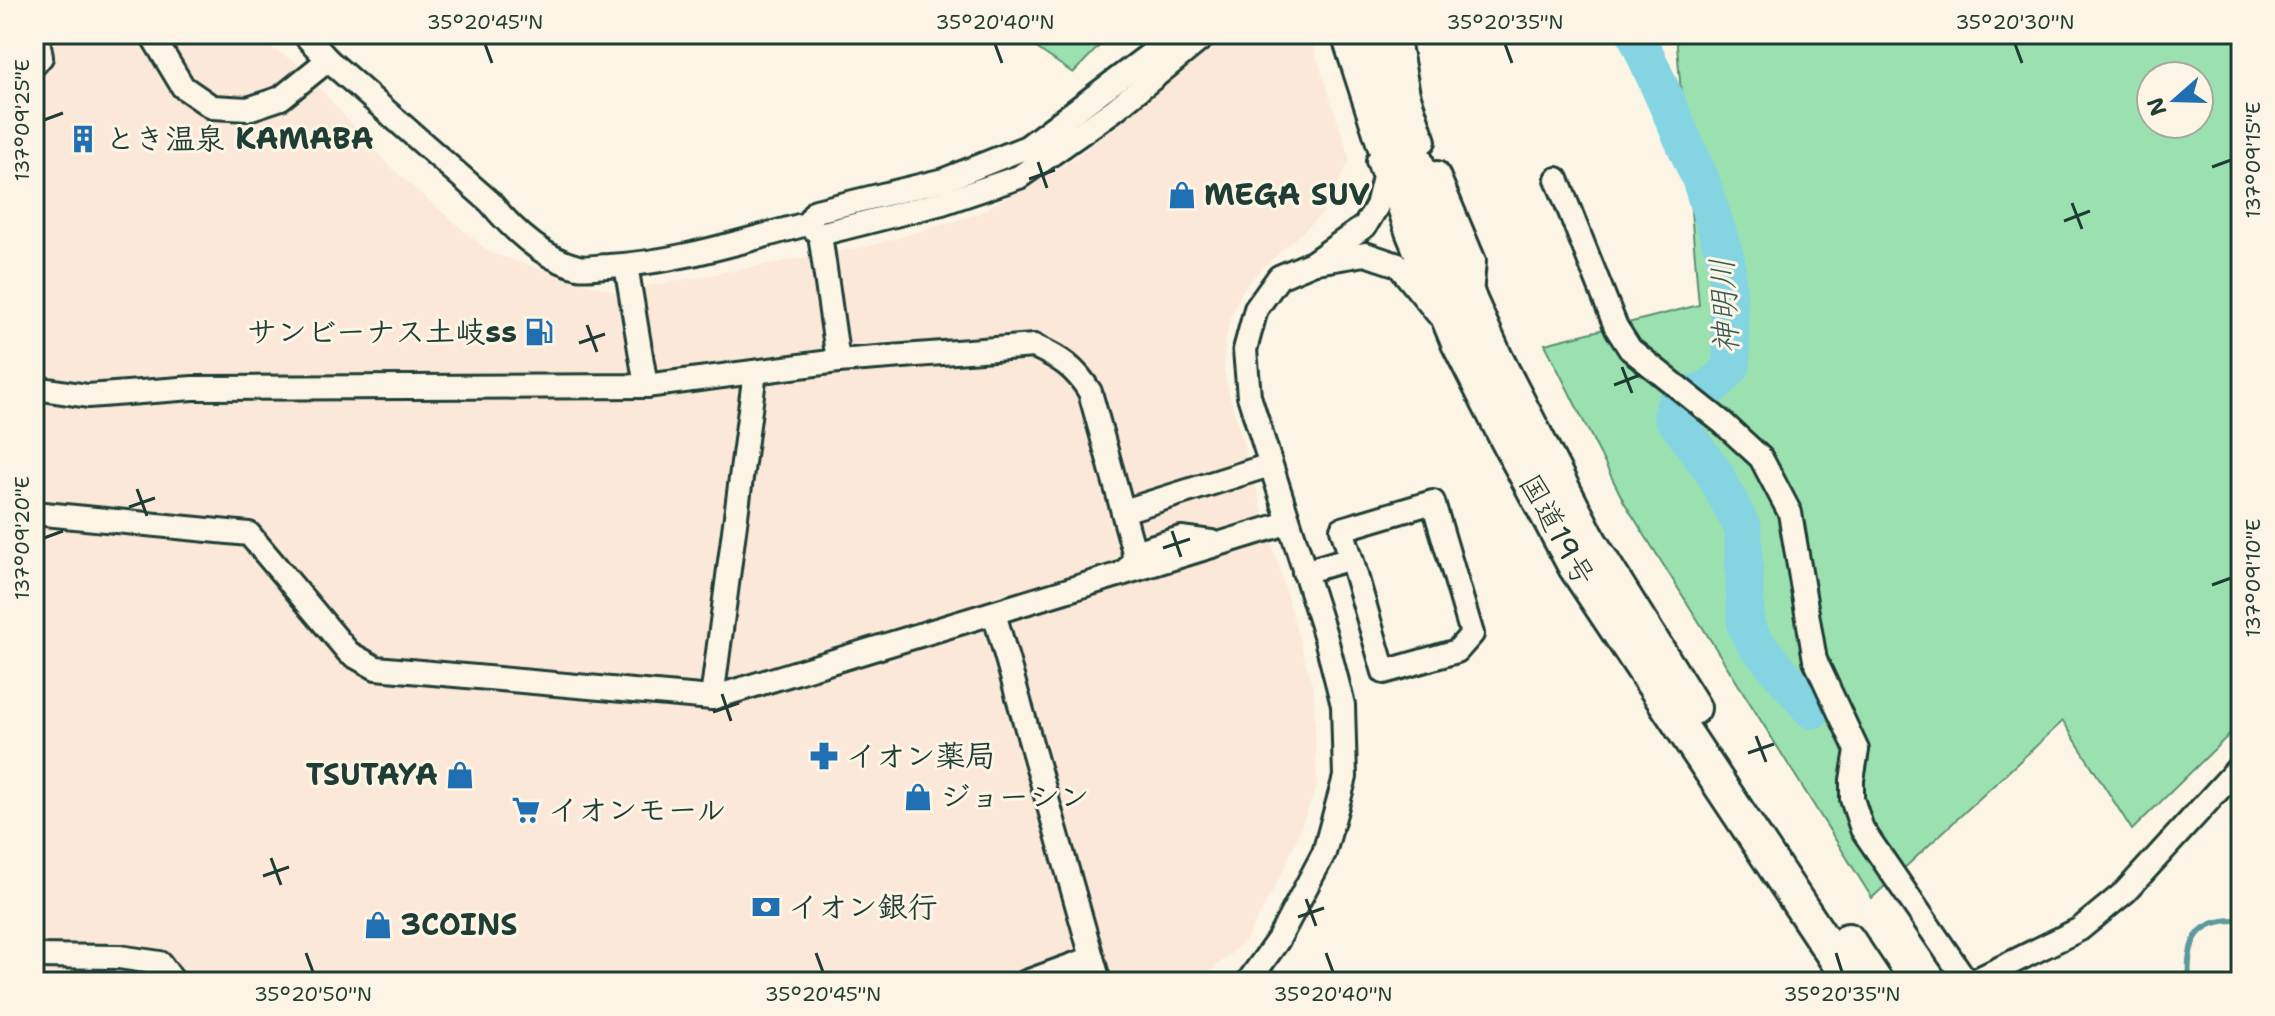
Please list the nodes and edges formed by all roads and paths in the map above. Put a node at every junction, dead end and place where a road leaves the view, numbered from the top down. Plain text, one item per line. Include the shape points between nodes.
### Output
1 (37, 34) edge
2 (151, 34) edge
3 (304, 34) edge
4 (1177, 34) edge
5 (1207, 34) edge
6 (1338, 34) edge
7 (1348, 34) edge
8 (1375, 34) edge
9 (1397, 34) edge
10 (328, 60) junction
11 (34, 65) edge
12 (1557, 179) dead end
13 (814, 229) junction
14 (1312, 263) junction
15 (626, 265) junction
16 (1471, 302) junction
17 (1458, 343) junction
18 (838, 361) junction
19 (755, 372) junction
20 (646, 386) junction
21 (34, 392) edge
22 (1270, 465) junction
23 (1124, 511) junction
24 (34, 513) edge
25 (1287, 523) junction
26 (1220, 543) junction
27 (1134, 552) junction
28 (1351, 558) junction
29 (1304, 572) junction
30 (1121, 574) junction
31 (994, 613) junction
32 (712, 698) junction
33 (2241, 765) edge
34 (34, 956) edge
35 (1092, 958) junction
36 (174, 982) edge
37 (1026, 982) edge
38 (1099, 982) edge
39 (1248, 982) edge
40 (1851, 982) edge
41 (1876, 982) edge
42 (1970, 982) edge

1 - 11 street via 41,57
2 - 10 street via 183,87 212,107 248,109 281,98
3 - 10 street
4 - 13 street via 1027,147 944,180 816,211
5 - 13 street via 1114,110 1019,177 942,203
6 - 14 street via 1384,177 1365,226
7 - 17 highway, 国道19号 via 1412,231
8 - 16 highway, 国道19号 via 1396,109
9 - 16 street via 1408,94 1474,261
10 - 15 street via 540,250 579,267
12 - 42 street via 1616,327 1630,349 1761,458 1790,513 1815,660 1857,750 1852,799 1862,829
13 - 15 street
13 - 18 street
14 - 17 street via 1365,254 1398,265
14 - 22 street via 1279,277 1256,309 1245,350 1249,396
15 - 20 street
16 - 41 highway, 国道19号 via 1591,543 1741,784
17 - 40 highway, 国道19号 via 1575,567
18 - 19 street
18 - 23 street via 1034,346 1061,358 1090,392
19 - 20 street
19 - 32 street
20 - 21 street via 193,388 88,396
22 - 23 street
22 - 25 street
23 - 27 street
24 - 32 street via 249,534 349,653 376,668
25 - 26 street
25 - 29 street
26 - 27 street via 1181,538
26 - 30 street
27 - 30 street via 1133,564
28 - 28 street via 1342,529 1433,502 1472,634 1457,651 1384,672
28 - 29 street
29 - 39 street via 1343,705 1345,777 1324,853 1278,940
30 - 31 street
31 - 32 street
31 - 35 street
33 - 42 street via 2125,892 2080,929
34 - 36 street via 160,963
35 - 37 street
35 - 38 street

